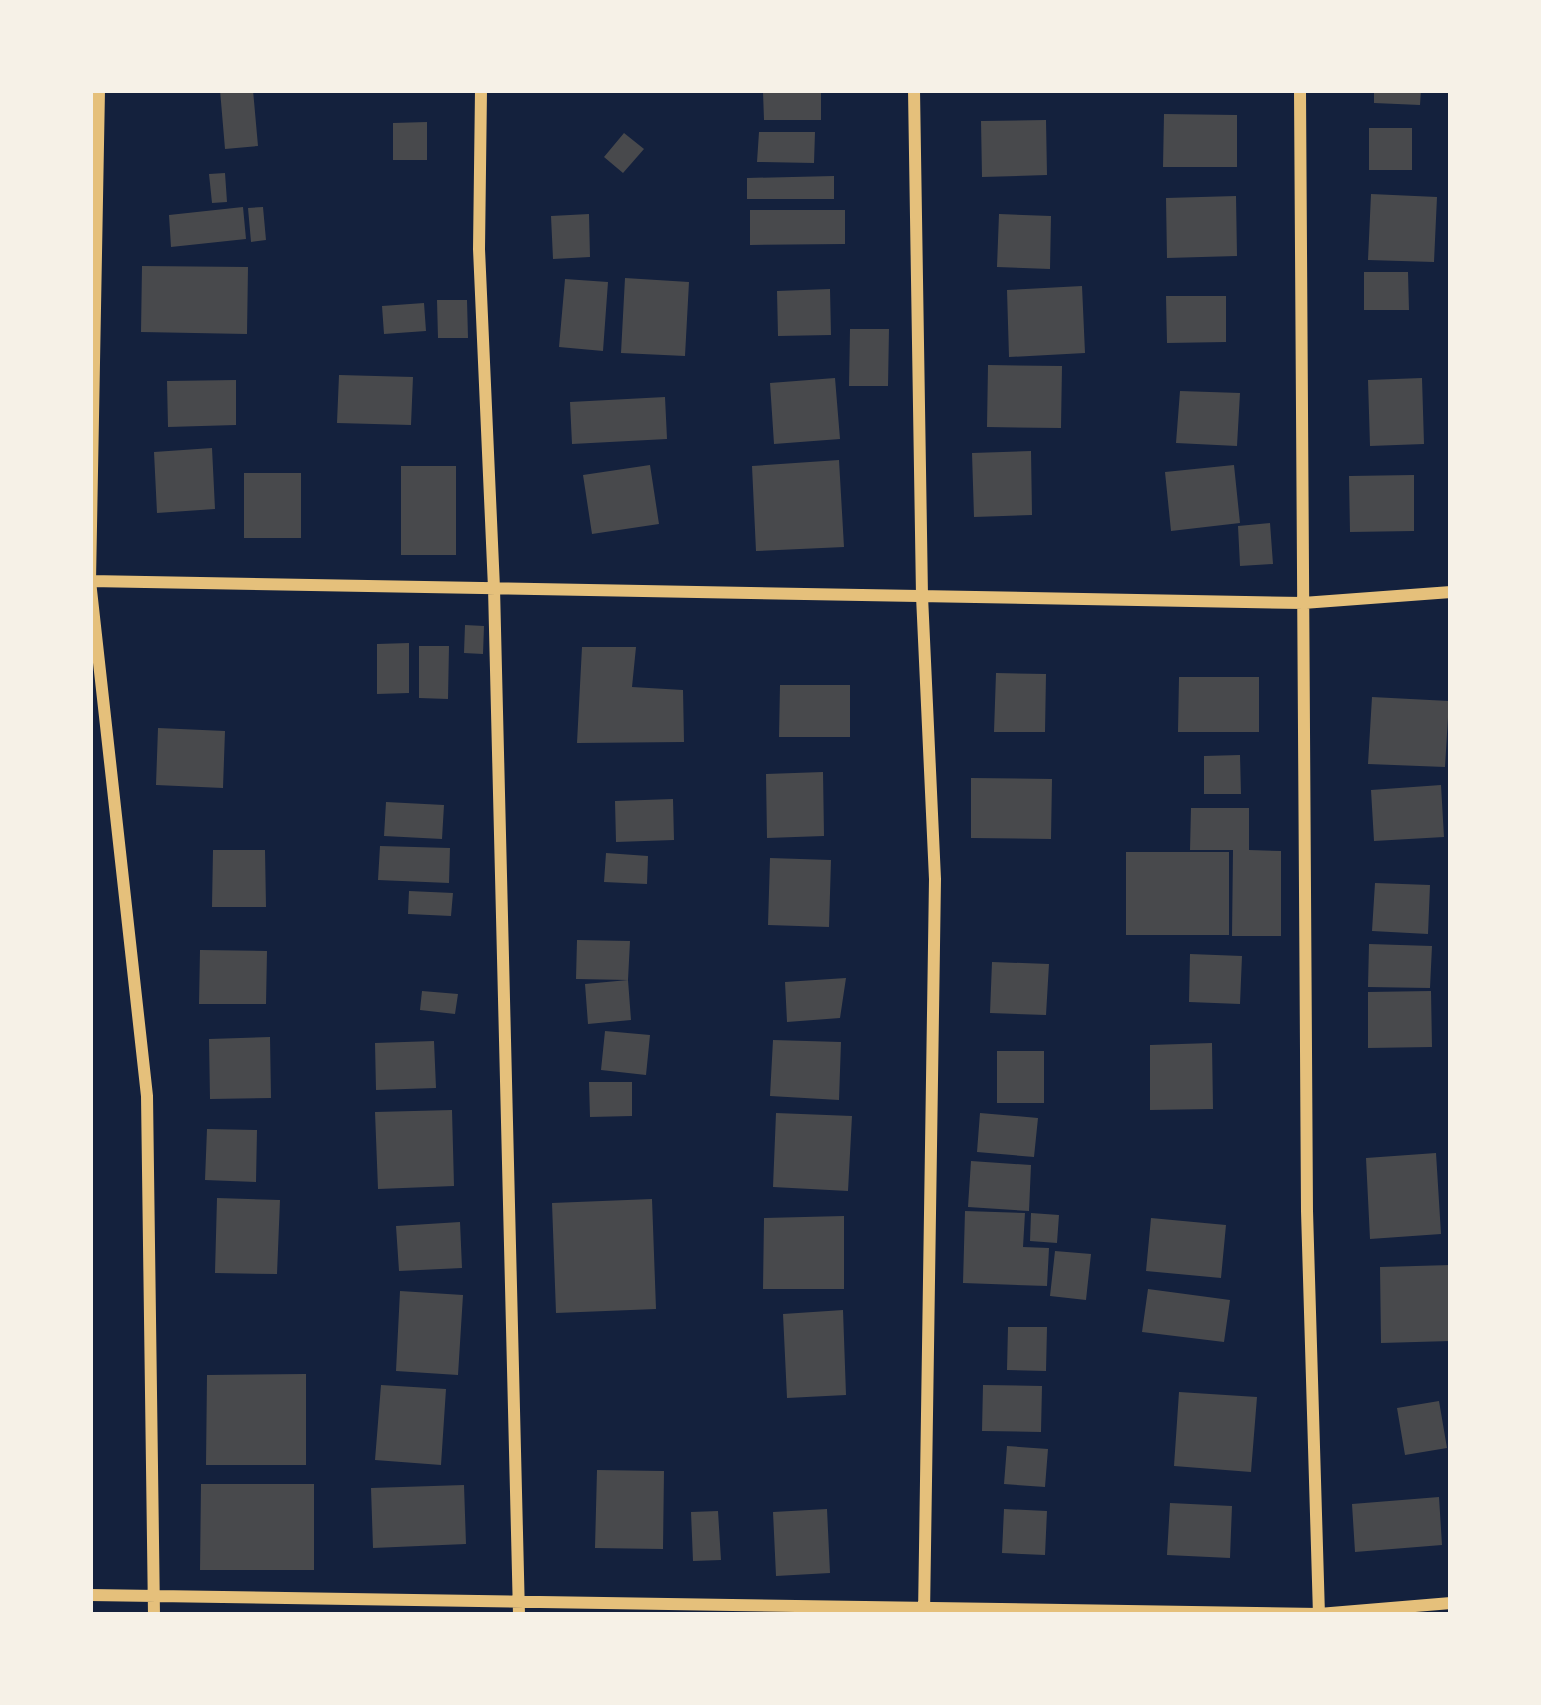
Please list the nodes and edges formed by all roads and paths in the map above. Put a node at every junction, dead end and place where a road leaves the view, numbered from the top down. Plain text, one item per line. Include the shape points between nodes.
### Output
1 (99, 90) edge
2 (481, 90) edge
3 (914, 90) edge
4 (1300, 90) edge
5 (90, 581) edge
6 (494, 588) junction
7 (1451, 592) edge
8 (922, 596) junction
9 (1304, 603) junction
10 (90, 1595) edge
11 (154, 1596) junction
12 (518, 1599) junction
13 (1451, 1603) edge
14 (924, 1611) edge
15 (1319, 1614) edge
16 (154, 1615) edge
17 (519, 1615) edge

1 - 5 street
2 - 6 street via 479,249
3 - 8 street
4 - 9 street
5 - 6 street
5 - 11 street via 147,1096
6 - 8 street
6 - 12 street
7 - 9 street
8 - 9 street
8 - 14 street via 935,879
9 - 15 street via 1307,1211
10 - 11 street
11 - 12 street
11 - 16 street
12 - 14 street
12 - 17 street
13 - 15 street
14 - 15 street

